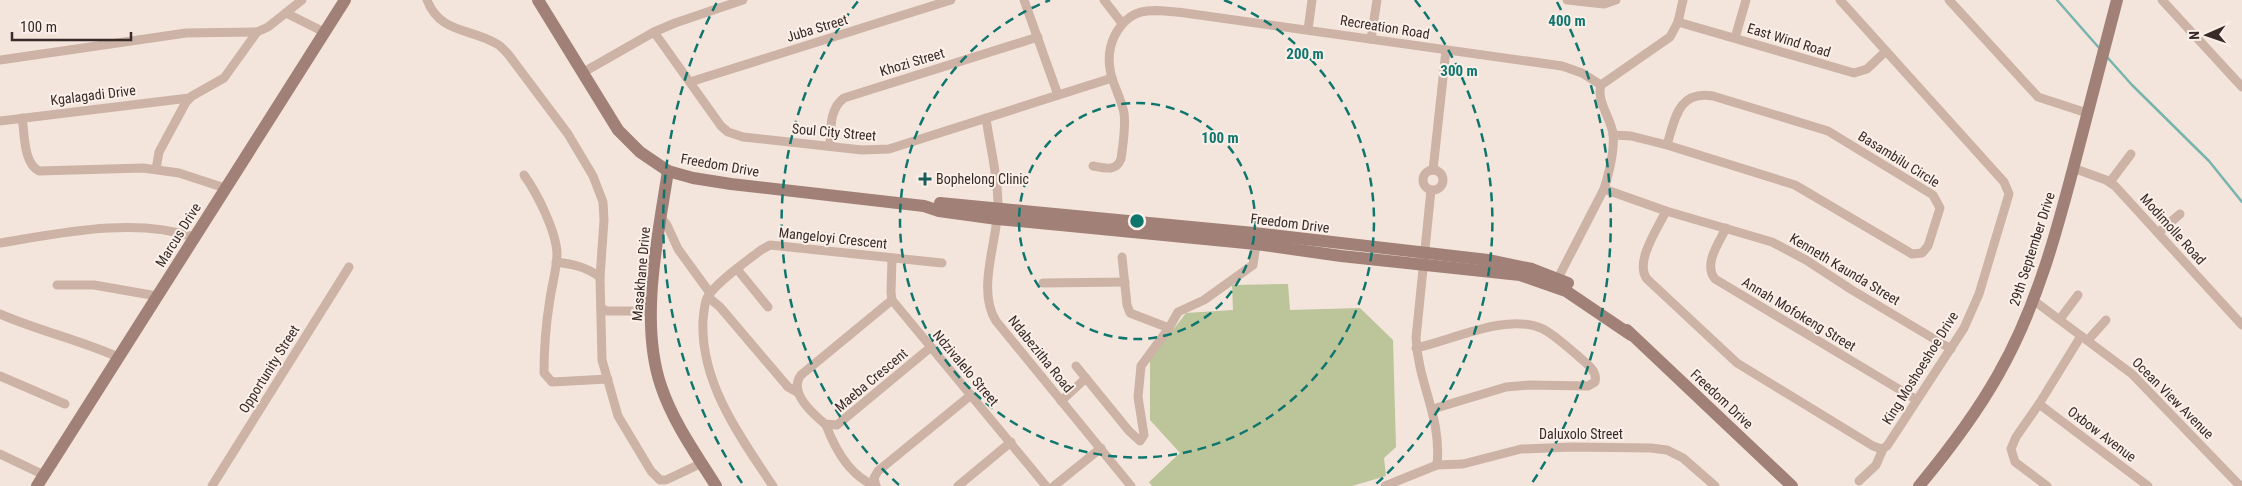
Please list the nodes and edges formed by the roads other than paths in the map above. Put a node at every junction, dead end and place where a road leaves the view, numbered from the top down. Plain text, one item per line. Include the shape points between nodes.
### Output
1 (302, 0) edge
2 (345, 0) edge
3 (426, 0) edge
4 (538, 0) edge
5 (743, 0) edge
6 (951, 0) edge
7 (1024, 0) edge
8 (1104, 0) edge
9 (1312, 0) edge
10 (1378, 0) edge
11 (1567, 0) edge
12 (1616, 0) edge
13 (1684, 0) edge
14 (1746, 0) edge
15 (1840, 0) edge
16 (1949, 0) edge
17 (2117, 0) edge
18 (2162, 0) edge
19 (286, 14) junction
20 (1121, 22) junction
21 (1678, 22) junction
22 (1308, 30) junction
23 (257, 32) junction
24 (324, 32) junction
25 (654, 32) junction
26 (1038, 37) junction
27 (1735, 38) junction
28 (1371, 39) junction
29 (1446, 50) junction
30 (1886, 51) junction
31 (0, 60) edge
32 (582, 73) junction
33 (1112, 78) junction
34 (690, 82) junction
35 (1602, 85) junction
36 (2242, 87) edge
37 (1058, 95) junction
38 (189, 98) junction
39 (2088, 112) junction
40 (22, 118) junction
41 (986, 118) junction
42 (0, 121) edge
43 (1613, 135) junction
44 (1666, 145) junction
45 (830, 146) junction
46 (2132, 154) dead end
47 (1093, 166) dead end
48 (2073, 168) junction
49 (156, 169) junction
50 (668, 170) junction
51 (1433, 170) junction
52 (524, 175) dead end
53 (2110, 182) junction
54 (225, 188) junction
55 (1431, 190) junction
56 (1604, 190) junction
57 (1666, 211) junction
58 (997, 213) junction
59 (2180, 214) dead end
60 (661, 218) junction
61 (1726, 228) junction
62 (2158, 233) junction
63 (194, 237) junction
64 (0, 242) edge
65 (1256, 244) junction
66 (1122, 257) dead end
67 (892, 258) junction
68 (1423, 258) junction
69 (556, 262) junction
70 (942, 263) dead end
71 (349, 267) dead end
72 (737, 269) junction
73 (600, 277) junction
74 (1125, 282) junction
75 (1556, 282) junction
76 (1043, 283) dead end
77 (56, 284) dead end
78 (709, 295) junction
79 (157, 296) junction
80 (2078, 296) dead end
81 (892, 300) junction
82 (2033, 300) junction
83 (768, 307) dead end
84 (601, 308) junction
85 (651, 311) junction
86 (0, 314) edge
87 (2060, 319) junction
88 (2106, 320) dead end
89 (2242, 325) edge
90 (1169, 328) junction
91 (2085, 338) junction
92 (931, 348) junction
93 (1416, 348) junction
94 (1951, 349) junction
95 (118, 357) junction
96 (1076, 366) dead end
97 (0, 376) edge
98 (1086, 378) junction
99 (608, 379) junction
100 (797, 392) junction
101 (971, 395) junction
102 (1917, 400) junction
103 (1061, 401) junction
104 (65, 404) dead end
105 (2039, 404) junction
106 (1432, 409) junction
107 (826, 425) junction
108 (1011, 442) junction
109 (1101, 448) junction
110 (1883, 449) junction
111 (0, 454) edge
112 (702, 463) junction
113 (1437, 465) junction
114 (44, 475) junction
115 (1859, 481) dead end
116 (37, 486) edge
117 (212, 486) edge
118 (716, 486) edge
119 (773, 486) edge
120 (876, 486) edge
121 (958, 486) edge
122 (1046, 486) edge
123 (1054, 486) edge
124 (1131, 486) edge
125 (1384, 486) edge
126 (1714, 486) edge
127 (1792, 486) edge
128 (1919, 486) edge
129 (2047, 486) edge
130 (2148, 486) edge
131 (2240, 486) edge

1 - 19 street
2 - 24 street, Marcus Drive
3 - 73 street via 440,20 458,31 497,44 508,54 568,134 594,176 603,202
4 - 32 street, Freedom Drive
5 - 25 street
6 - 34 street, Juba Street
7 - 26 street
8 - 20 street
9 - 22 street
10 - 28 street
11 - 12 street via 1604,4
13 - 21 street
14 - 27 street
15 - 30 street, King Moshoeshoe Drive
16 - 39 street via 2038,97
17 - 39 street, 29th September Drive
18 - 36 street
19 - 23 street
19 - 24 street
20 - 22 street, Recreation Road via 1137,13 1160,11
20 - 33 street via 1111,43
21 - 27 street, East Wind Road
21 - 35 street via 1666,40
22 - 28 street, Recreation Road
23 - 31 street via 186,33
23 - 38 street via 224,78
24 - 54 street, Marcus Drive
25 - 32 street
25 - 34 street, Soul City Street
26 - 37 street
26 - 45 street, Khozi Street via 844,98 833,112
27 - 30 street, East Wind Road via 1854,72 1867,68
28 - 29 street, Recreation Road
29 - 35 street, Recreation Road via 1562,66 1582,72
29 - 51 street
30 - 94 street, King Moshoeshoe Drive via 2009,190 1979,294
32 - 50 street, Freedom Drive via 628,140
33 - 37 street, Soul City Street
33 - 47 street via 1124,113 1121,159 1111,168
34 - 45 street, Soul City Street via 721,126 733,134
35 - 43 street via 1600,93
37 - 41 street, Soul City Street
38 - 40 street, Kgalagadi Drive
38 - 49 street via 159,152
39 - 48 street, 29th September Drive
40 - 42 street, Kgalagadi Drive
40 - 49 street via 29,160 37,170
41 - 45 street, Soul City Street via 884,150
41 - 58 street, Ndabezitha Road via 995,173
43 - 44 street, Basambilu Circle
43 - 56 street
44 - 44 street, Basambilu Circle via 1795,185 1912,254 1922,253 1927,248 1938,215 1939,204 1933,195 1828,131 1713,96 1699,95 1684,103
46 - 53 street
48 - 53 street, Modimolle Road
48 - 82 street, 29th September Drive
49 - 54 street
50 - 58 street, Freedom Drive via 732,184 938,210
50 - 60 street, Masakhane Drive
51 - 55 street via 1426,172 1423,179 1424,186
51 - 55 street via 1440,174 1443,182
52 - 69 street via 532,185 555,240
53 - 62 street, Modimolle Road
54 - 63 street, Marcus Drive
55 - 68 street
56 - 57 street, Kenneth Kaunda Street
56 - 75 street
57 - 61 street, Kenneth Kaunda Street
57 - 110 street via 1642,262 1642,271 1647,279 1737,363
58 - 65 street, Freedom Drive
58 - 68 street, Freedom Drive
58 - 103 street, Ndabezitha Road via 987,290 990,310
59 - 62 street
60 - 78 street, Maeba Crescent
60 - 85 street, Masakhane Drive
61 - 94 street, Kenneth Kaunda Street via 1789,250
61 - 102 street, Annah Mofokeng Street via 1710,264 1710,272 1715,279
62 - 89 street, Modimolle Road
63 - 64 street via 173,230 148,228 82,231
63 - 79 street, Marcus Drive
65 - 68 street, Freedom Drive via 1341,256
65 - 90 street via 1253,265 1204,300 1180,310
66 - 74 street
67 - 70 street, Mangeloyi Crescent
67 - 72 street, Mangeloyi Crescent via 774,245 761,250
67 - 81 street
68 - 75 street, Freedom Drive
68 - 93 street
69 - 73 street via 575,264
69 - 99 street via 544,372 552,382
71 - 117 street, Opportunity Street
72 - 78 street, Mangeloyi Crescent
72 - 83 street
73 - 84 street
74 - 76 street
74 - 90 street via 1130,313
75 - 127 street, Freedom Drive via 1594,299
77 - 79 street via 94,284
78 - 100 street, Maeba Crescent via 788,387
78 - 119 street via 704,306 703,332 713,382 733,422
79 - 95 street, Marcus Drive
80 - 87 street
81 - 92 street, Ndzivalelo Street
81 - 100 street via 801,375 797,381
82 - 87 street, Ocean View Avenue
82 - 128 street, 29th September Drive via 1985,397
84 - 85 street
84 - 99 street via 602,360
85 - 112 street, Masakhane Drive via 652,348 662,388 672,413
86 - 95 street
87 - 91 street, Ocean View Avenue
88 - 91 street
90 - 98 street via 1140,369 1138,397 1144,432 1140,441
91 - 105 street
91 - 131 street, Ocean View Avenue via 2147,388
92 - 101 street, Ndzivalelo Street
92 - 107 street, Maeba Crescent via 842,422
93 - 106 street
93 - 106 street via 1506,323 1523,323 1552,335 1591,368 1596,377 1596,382 1588,386 1506,387
94 - 102 street, King Moshoeshoe Drive
95 - 114 street, Marcus Drive
96 - 98 street
97 - 104 street
98 - 103 street
99 - 112 street via 618,416 657,478 666,480
100 - 107 street, Maeba Crescent
101 - 108 street, Ndzivalelo Street
101 - 120 street via 878,472
102 - 110 street, King Moshoeshoe Drive
103 - 109 street, Ndabezitha Road
105 - 129 street via 2011,450 2015,462
105 - 130 street, Oxbow Avenue
106 - 113 street via 1438,441
107 - 120 street via 833,444 860,478
108 - 121 street
108 - 122 street, Ndzivalelo Street
109 - 123 street
109 - 124 street, Ndabezitha Road
110 - 115 street, King Moshoeshoe Drive via 1876,465
111 - 114 street
112 - 118 street, Masakhane Drive
113 - 125 street
113 - 126 street, Daluxolo Street via 1463,464 1538,447 1652,448 1678,455
114 - 116 street, Marcus Drive

